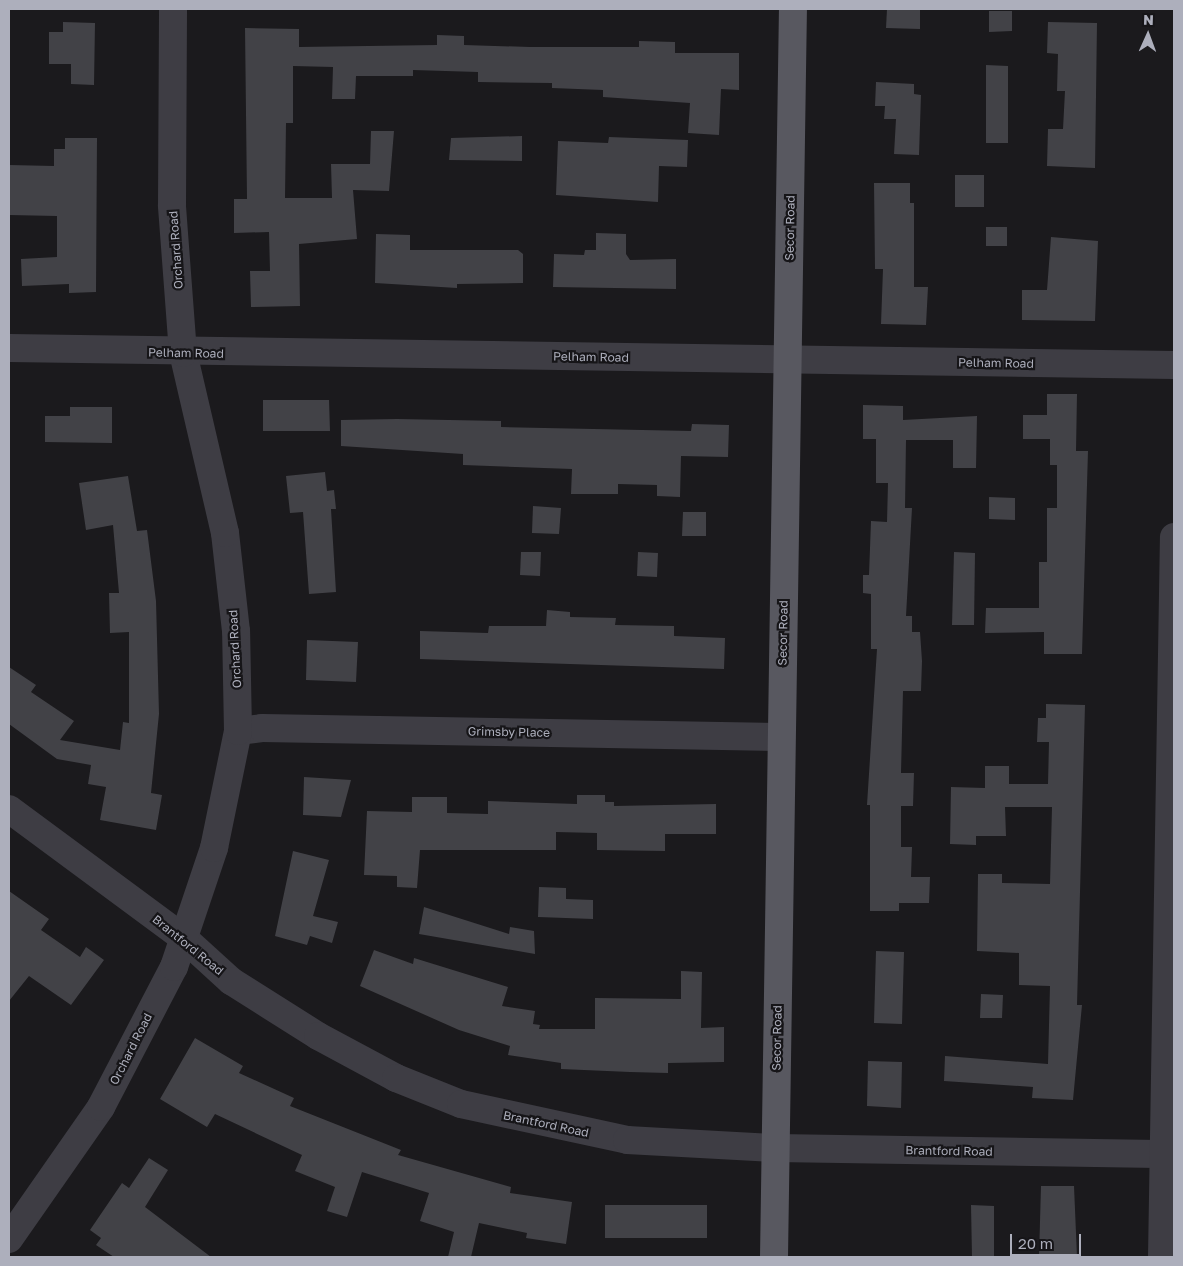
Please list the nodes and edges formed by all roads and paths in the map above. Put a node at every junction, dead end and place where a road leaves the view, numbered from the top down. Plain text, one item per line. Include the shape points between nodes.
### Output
1 (173, 9) edge
2 (793, 9) edge
3 (9, 348) edge
4 (183, 353) junction
5 (788, 359) junction
6 (1174, 365) edge
7 (1174, 537) edge
8 (238, 732) junction
9 (782, 737) junction
10 (9, 809) edge
11 (186, 940) junction
12 (776, 1148) junction
13 (1169, 1154) edge
14 (9, 1239) edge
15 (774, 1257) edge
16 (1162, 1257) edge

1 - 4 street, Orchard Road via 172,205
2 - 5 main road, Secor Road
3 - 4 street, Pelham Road
4 - 5 street, Pelham Road
4 - 8 street, Orchard Road via 225,533 236,631
5 - 6 street, Pelham Road
5 - 9 main road, Secor Road
7 - 13 street
8 - 9 street, Grimsby Place via 262,728
8 - 11 street, Orchard Road via 214,848
9 - 12 main road, Secor Road
10 - 11 street, Brantford Road
11 - 12 street, Brantford Road via 231,981 318,1036 396,1078 461,1104 627,1140
11 - 14 street, Orchard Road via 101,1107
12 - 13 street, Brantford Road
12 - 15 main road, Secor Road
13 - 16 street

